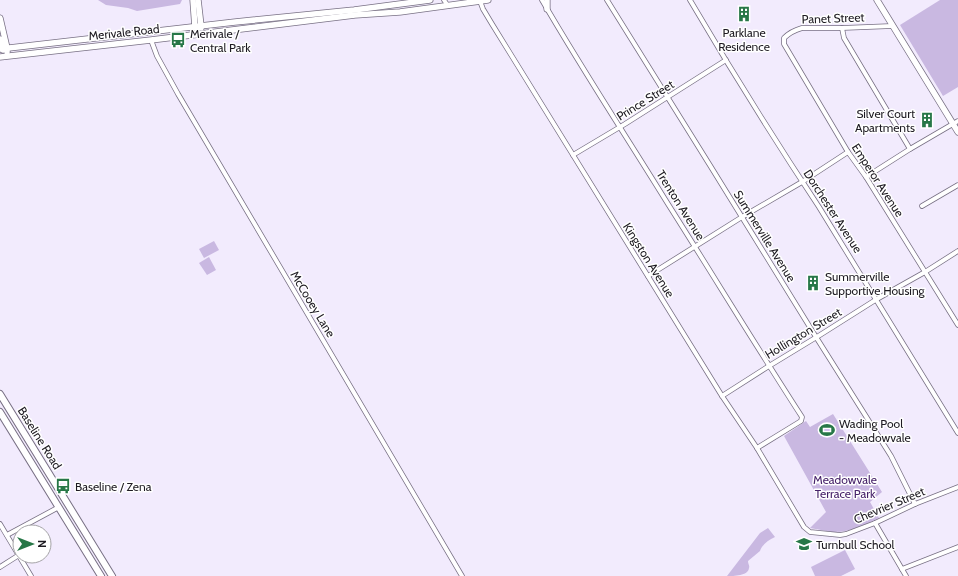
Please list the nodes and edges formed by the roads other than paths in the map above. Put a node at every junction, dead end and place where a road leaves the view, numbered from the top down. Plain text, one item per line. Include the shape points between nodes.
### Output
1 (193, 0) edge
2 (198, 0) edge
3 (430, 0) edge
4 (444, 0) edge
5 (488, 0) edge
6 (542, 0) edge
7 (547, 0) edge
8 (607, 0) edge
9 (690, 0) edge
10 (877, 0) edge
11 (480, 1) junction
12 (449, 3) edge
13 (547, 9) junction
14 (0, 18) edge
15 (198, 26) junction
16 (892, 26) junction
17 (842, 28) junction
18 (199, 34) junction
19 (0, 39) edge
20 (151, 40) junction
21 (784, 44) joint
22 (3, 49) edge
23 (3, 56) edge
24 (726, 60) junction
25 (668, 97) junction
26 (956, 123) edge
27 (620, 127) junction
28 (958, 132) edge
29 (910, 149) junction
30 (848, 152) junction
31 (573, 155) junction
32 (866, 177) junction
33 (802, 182) junction
34 (958, 185) edge
35 (922, 206) dead end
36 (742, 217) junction
37 (695, 246) junction
38 (958, 251) edge
39 (925, 272) junction
40 (648, 276) junction
41 (877, 299) junction
42 (958, 325) edge
43 (816, 337) junction
44 (769, 366) junction
45 (0, 394) edge
46 (722, 396) junction
47 (0, 412) edge
48 (958, 432) edge
49 (757, 448) junction
50 (958, 487) edge
51 (915, 504) junction
52 (59, 506) junction
53 (875, 523) junction
54 (0, 524) edge
55 (804, 528) joint
56 (7, 535) junction
57 (12, 544) edge
58 (958, 548) edge
59 (12, 559) edge
60 (24, 564) edge
61 (0, 567) edge
62 (902, 569) junction
63 (31, 576) edge
64 (102, 576) edge
65 (112, 576) edge
66 (462, 576) edge
67 (906, 576) edge

1 - 15 main road
2 - 15 main road
3 - 15 main road, Merivale Road
4 - 12 street
5 - 11 main road, Merivale Road
6 - 13 street, Trenton Avenue
7 - 13 main road
8 - 25 street, Summerville Avenue
9 - 24 street, Dorchester Avenue
10 - 16 main road
11 - 12 main road, Merivale Road
11 - 31 street, Kingston Avenue
12 - 18 main road, Merivale Road via 400,12
13 - 27 street, Trenton Avenue
14 - 22 main road
15 - 18 main road
15 - 22 main road, Merivale Road
16 - 17 street, Panet Street
16 - 26 main road
17 - 21 street, Panet Street via 797,29 784,38
17 - 29 street via 844,38
18 - 20 main road, Merivale Road
19 - 22 main road
20 - 23 main road, Merivale Road
20 - 66 street, McCooey Lane via 178,94
21 - 30 street, Emperor Avenue
22 - 23 main road
24 - 25 street, Prince Street
24 - 33 street, Dorchester Avenue
25 - 27 street, Prince Street
25 - 36 street, Summerville Avenue
26 - 28 main road
26 - 29 street
27 - 31 street, Prince Street
27 - 37 street, Trenton Avenue
29 - 32 street
30 - 32 street, Emperor Avenue
30 - 33 street
31 - 40 street, Kingston Avenue
32 - 39 street, Emperor Avenue
33 - 36 street
33 - 41 street, Dorchester Avenue
34 - 35 street
36 - 37 street
36 - 43 street, Summerville Avenue
37 - 40 street
37 - 44 street, Trenton Avenue
38 - 39 street, Hollington Street
39 - 41 street, Hollington Street
39 - 42 street, Emperor Avenue
40 - 46 street, Kingston Avenue
41 - 43 street, Hollington Street
41 - 48 street, Dorchester Avenue
43 - 44 street, Hollington Street
43 - 51 street, Summerville Avenue via 890,456
44 - 46 street, Hollington Street
44 - 49 street, Trenton Avenue via 802,417 801,421
45 - 65 main road, Baseline Road
46 - 49 street, Kingston Avenue
47 - 52 main road, Baseline Road
49 - 55 street, Kingston Avenue
50 - 51 street, Chevrier Street
51 - 53 street, Chevrier Street
52 - 56 street
52 - 64 main road, Baseline Road
53 - 55 street, Chevrier Street via 840,535 810,532
53 - 62 street
54 - 56 street
56 - 57 street
58 - 62 street
59 - 61 street
60 - 63 street
62 - 67 street

